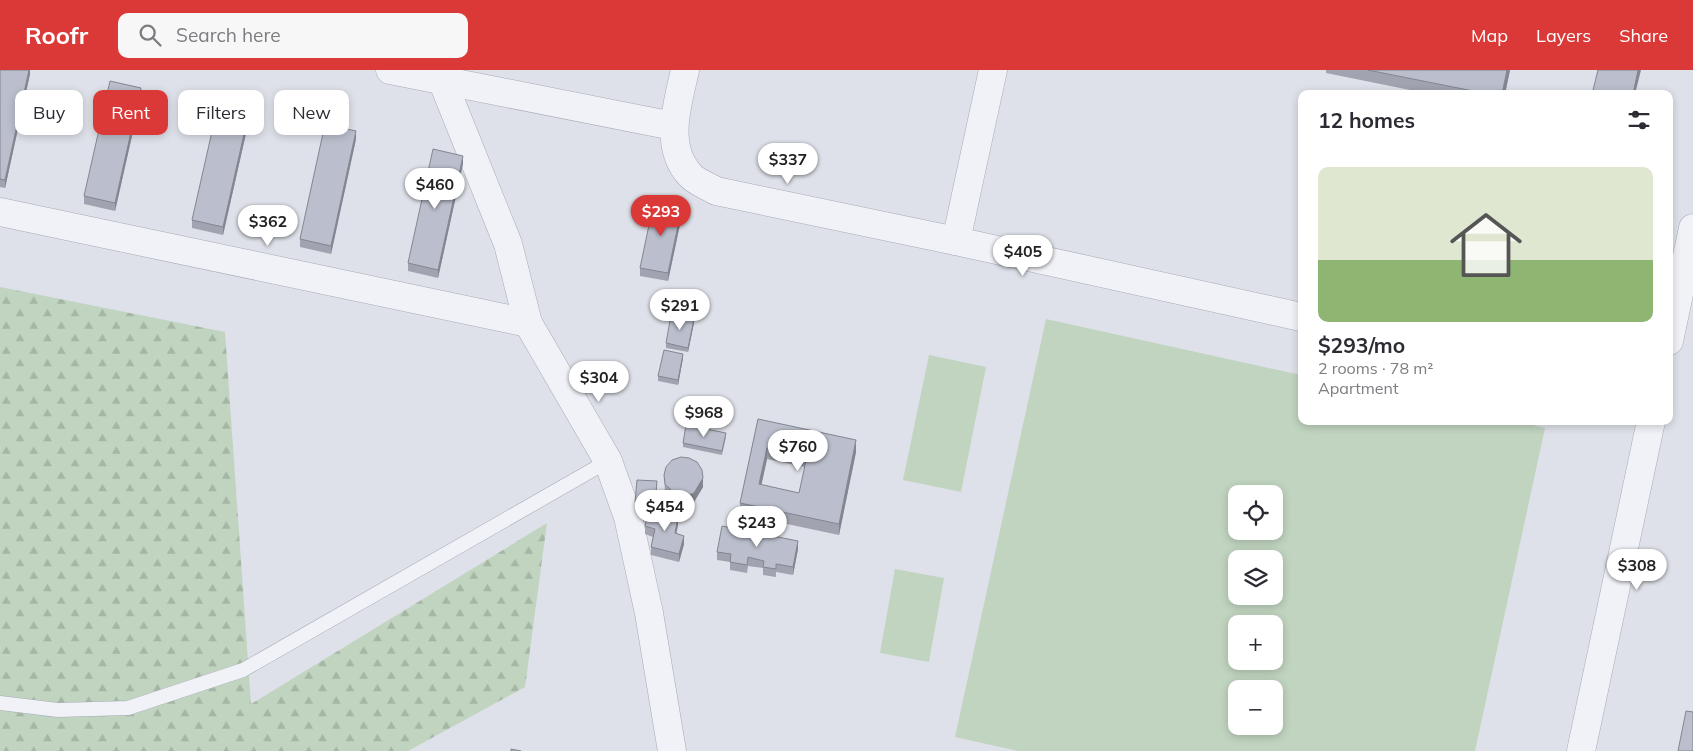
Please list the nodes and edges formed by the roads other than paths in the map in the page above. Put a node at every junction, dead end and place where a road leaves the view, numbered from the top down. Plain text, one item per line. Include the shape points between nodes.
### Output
1 (390, 70) edge
2 (685, 70) edge
3 (994, 70) edge
4 (442, 80) junction
5 (673, 126) junction
6 (0, 212) edge
7 (1693, 228) edge
8 (956, 241) junction
9 (1298, 316) edge
10 (1673, 322) edge
11 (528, 323) junction
12 (1651, 425) edge
13 (608, 461) junction
14 (0, 703) edge
15 (672, 751) edge
16 (1581, 751) edge

1 - 4 street
2 - 5 street
3 - 8 street
4 - 5 street
4 - 11 street via 508,244
5 - 8 street via 680,160 690,175 716,191
6 - 11 street
7 - 10 street
8 - 9 street
11 - 13 street
12 - 16 street
13 - 14 lane via 243,670 128,708 58,710
13 - 15 street via 630,526 649,613

